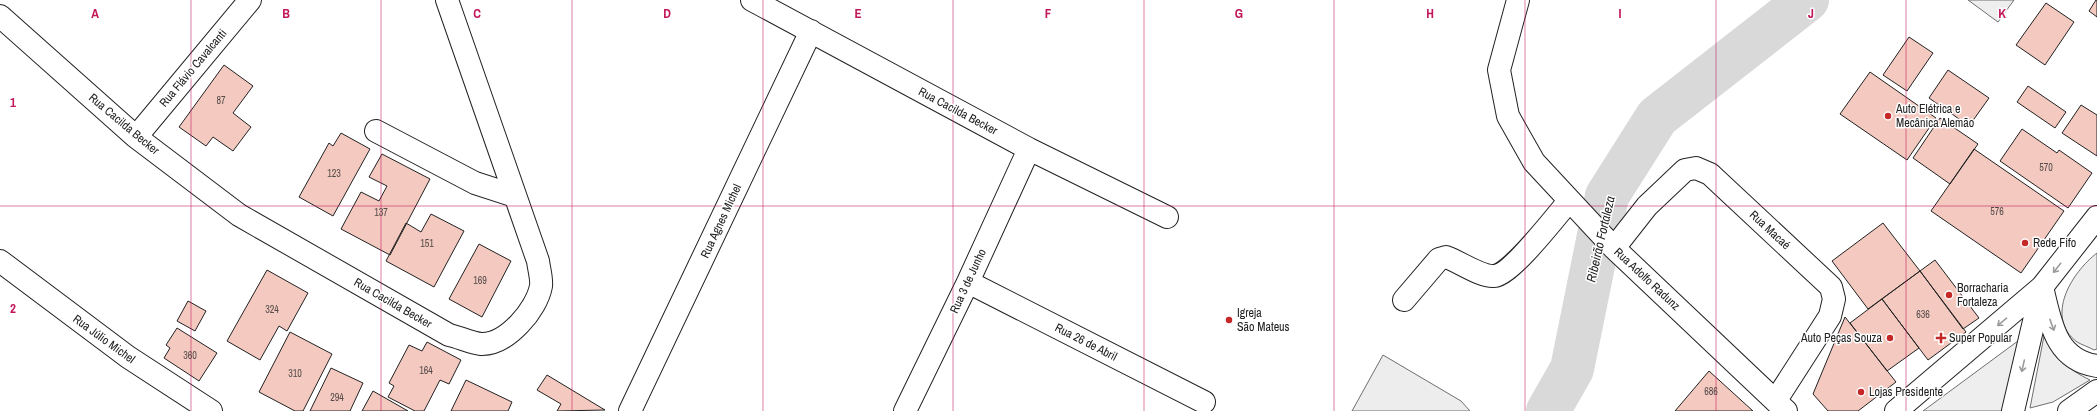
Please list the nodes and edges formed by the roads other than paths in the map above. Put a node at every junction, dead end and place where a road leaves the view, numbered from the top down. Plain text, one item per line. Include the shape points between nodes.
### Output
1 (250, 0) edge
2 (446, 0) edge
3 (752, 0) edge
4 (1518, 0) edge
5 (0, 16) edge
6 (811, 32) junction
7 (376, 131) dead end
8 (136, 137) junction
9 (1029, 149) junction
10 (515, 196) junction
11 (1576, 208) junction
12 (1167, 217) dead end
13 (2095, 222) edge
14 (1611, 245) junction
15 (0, 261) edge
16 (968, 282) junction
17 (2042, 288) junction
18 (1404, 300) dead end
19 (2097, 366) edge
20 (2097, 391) edge
21 (1204, 402) dead end
22 (1781, 406) edge
23 (211, 411) edge
24 (630, 411) edge
25 (905, 411) edge
26 (1896, 411) edge
27 (2013, 411) edge
28 (2069, 411) edge

1 - 8 street, Rua Flávio Cavalcanti
2 - 10 street, Rua Cacilda Becker
3 - 6 street, Rua Cacilda Becker
4 - 11 street, Rua Adolfo Radunz via 1499,70 1508,116 1534,162
5 - 8 street, Rua Cacilda Becker
6 - 9 street, Rua Cacilda Becker
6 - 24 street, Rua Agnes Michel
7 - 10 street via 475,182
8 - 10 street, Rua Cacilda Becker via 239,215 449,334 481,344 498,340 513,331 533,306 541,285 538,261
9 - 12 street, Rua Cacilda Becker
9 - 16 street, Rua 3 de Junho
11 - 14 street, Rua Adolfo Radunz
11 - 18 street via 1502,275 1488,276 1446,257 1439,259
13 -> 17 street
14 - 22 street, Rua Adolfo Radunz
14 - 22 street, Rua Macaé via 1685,170 1696,168 1710,174 1820,276 1831,287 1834,299 1830,316
15 - 23 street, Rua Júlio Michel via 128,357
16 - 21 street, Rua 26 de Abril
16 - 25 street, Rua 3 de Junho
17 -> 19 street via 2060,346 2075,358
17 -> 26 street
17 -> 27 street
20 - 28 street

